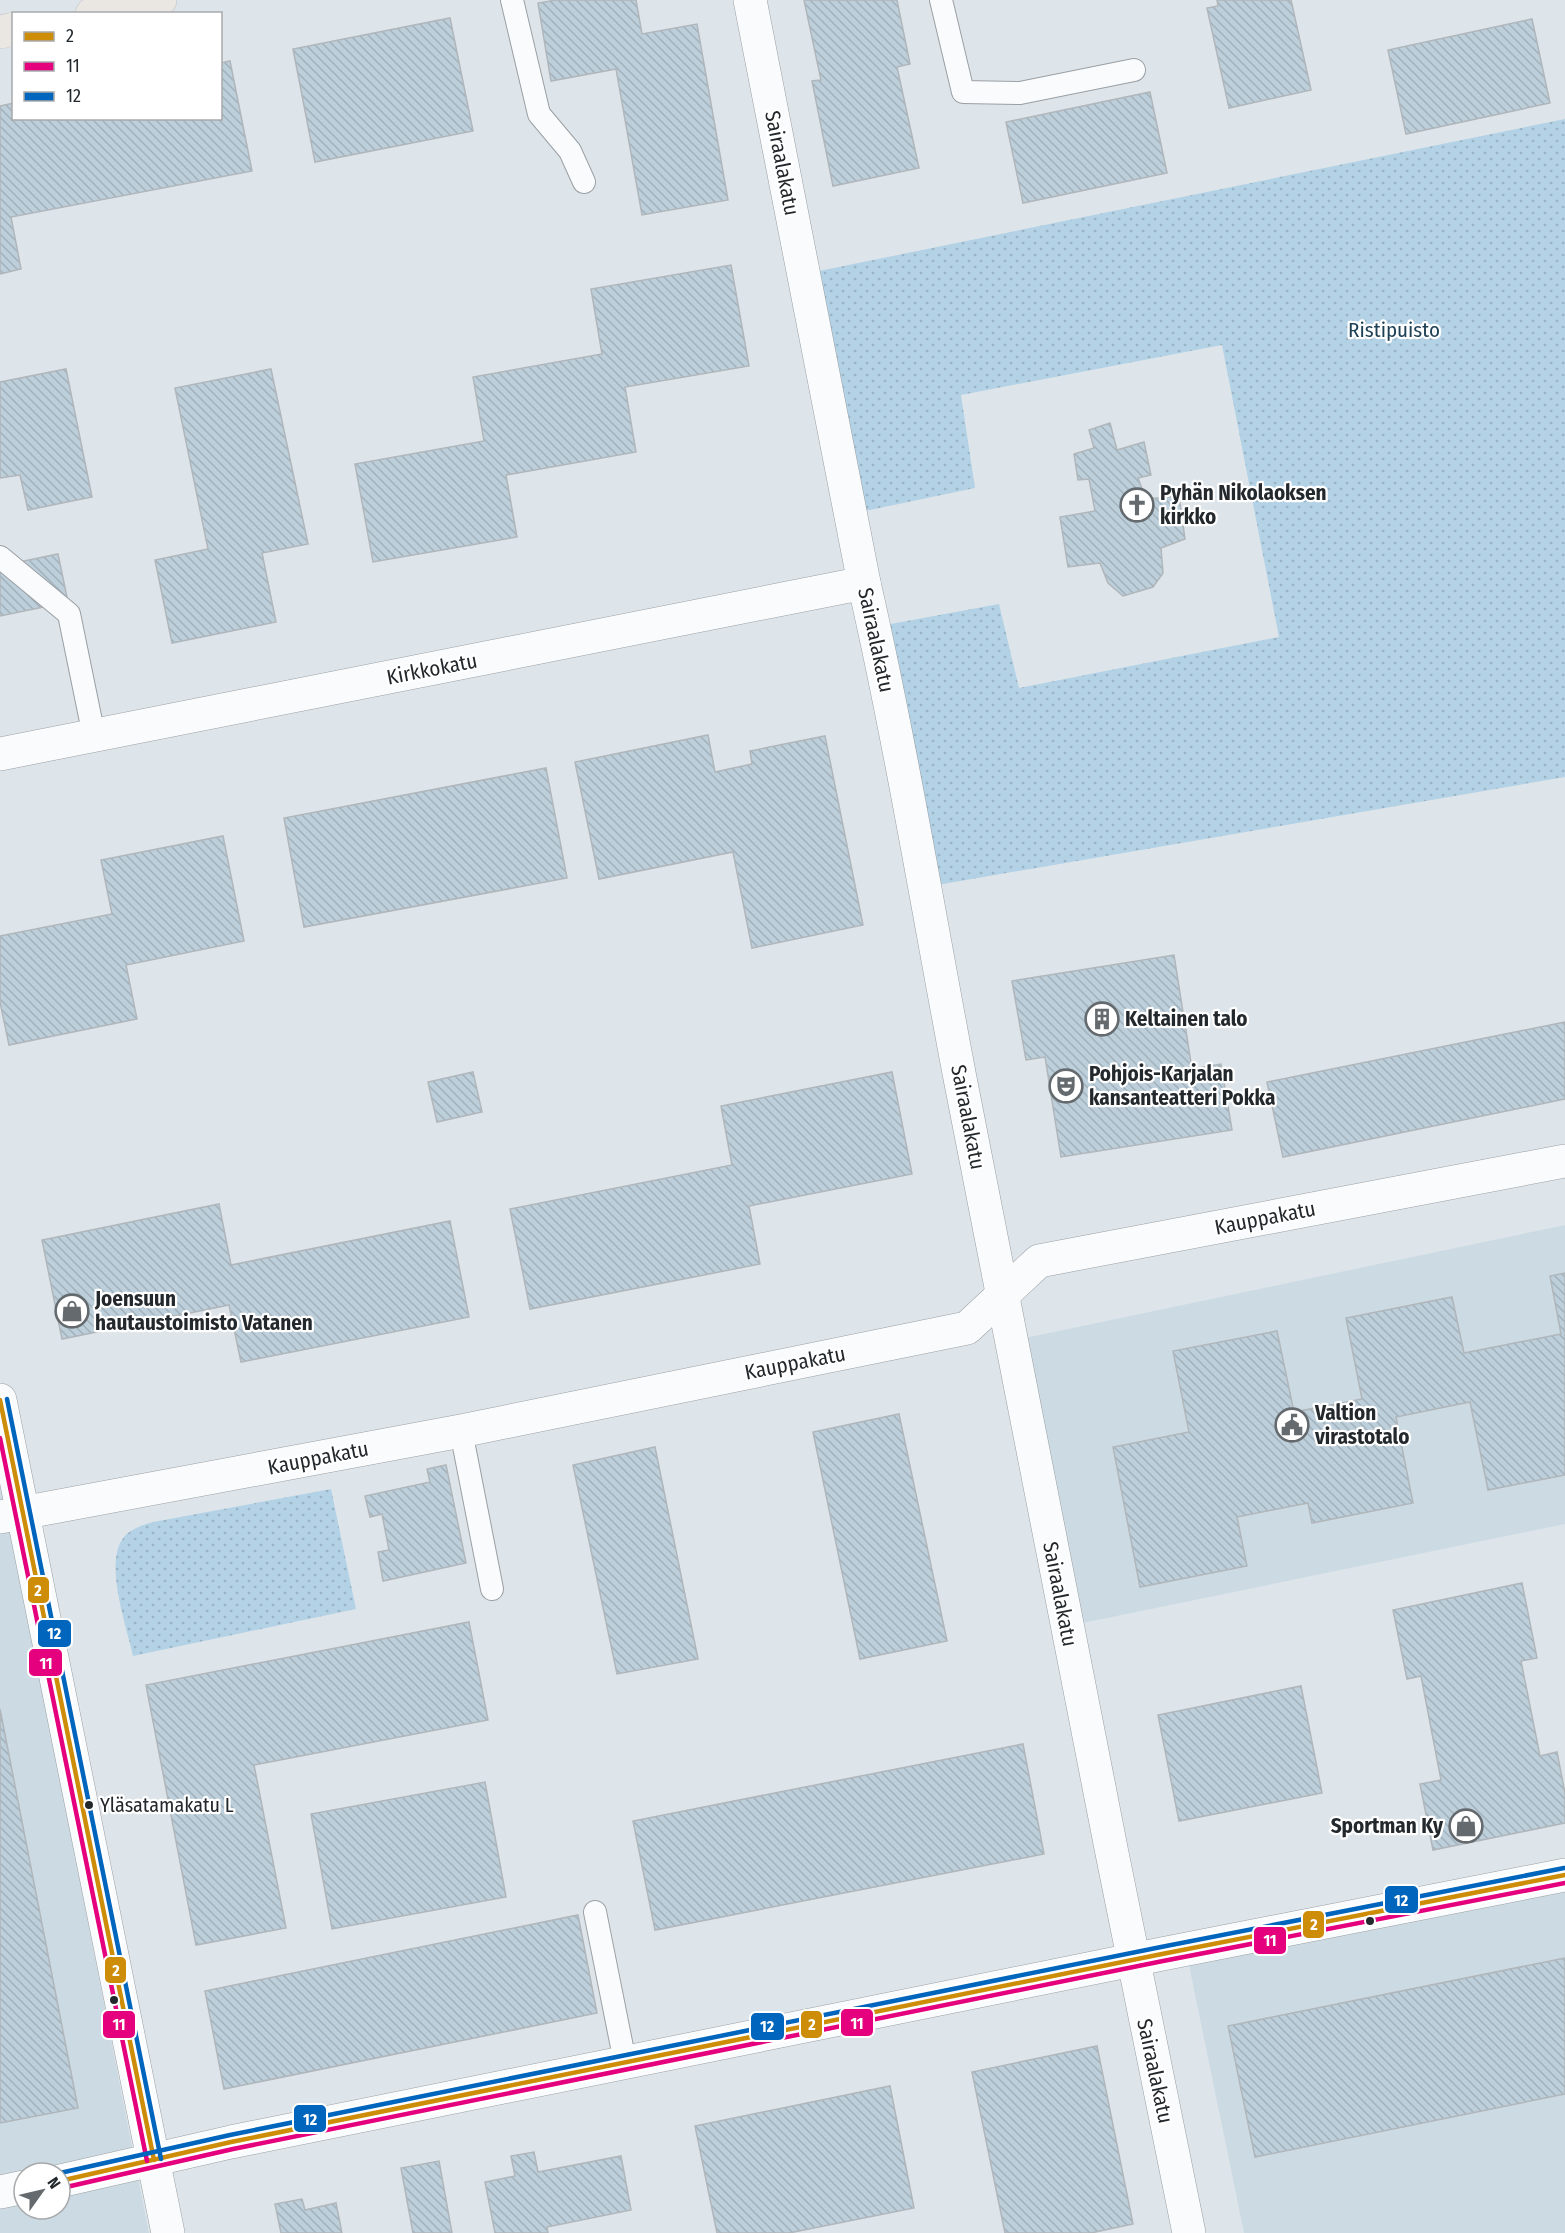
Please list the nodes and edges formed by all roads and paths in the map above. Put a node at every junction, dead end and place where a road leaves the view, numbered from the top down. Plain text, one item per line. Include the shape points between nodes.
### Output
1 (160, 0) edge
2 (512, 0) edge
3 (750, 0) edge
4 (941, 0) edge
5 (102, 12) edge
6 (1134, 70) dead end
7 (584, 182) dead end
8 (0, 557) edge
9 (864, 583) junction
10 (94, 736) junction
11 (0, 754) edge
12 (1565, 1161) edge
13 (1003, 1292) junction
14 (0, 1400) edge
15 (461, 1431) junction
16 (11, 1516) edge
17 (492, 1589) dead end
18 (1565, 1875) edge
19 (595, 1912) dead end
20 (1132, 1960) junction
21 (625, 2062) junction
22 (153, 2160) junction
23 (72, 2178) edge
24 (168, 2233) edge
25 (1189, 2233) edge

1 - 5 main road
2 - 7 lane via 539,114 570,151
3 - 9 street, Sairaalakatu
4 - 6 lane via 963,92 1020,93
8 - 10 lane via 69,614
9 - 10 street, Kirkkokatu
9 - 13 street, Sairaalakatu
10 - 11 street, Kirkkokatu
12 - 13 street, Kauppakatu via 1039,1261
13 - 15 street, Kauppakatu via 967,1328
13 - 20 street, Sairaalakatu
14 - 16 street
15 - 16 street, Kauppakatu
15 - 17 lane
16 - 22 street
18 - 20 street
19 - 21 lane
20 - 21 street
20 - 25 street, Sairaalakatu
21 - 22 street
22 - 23 street
22 - 24 street

